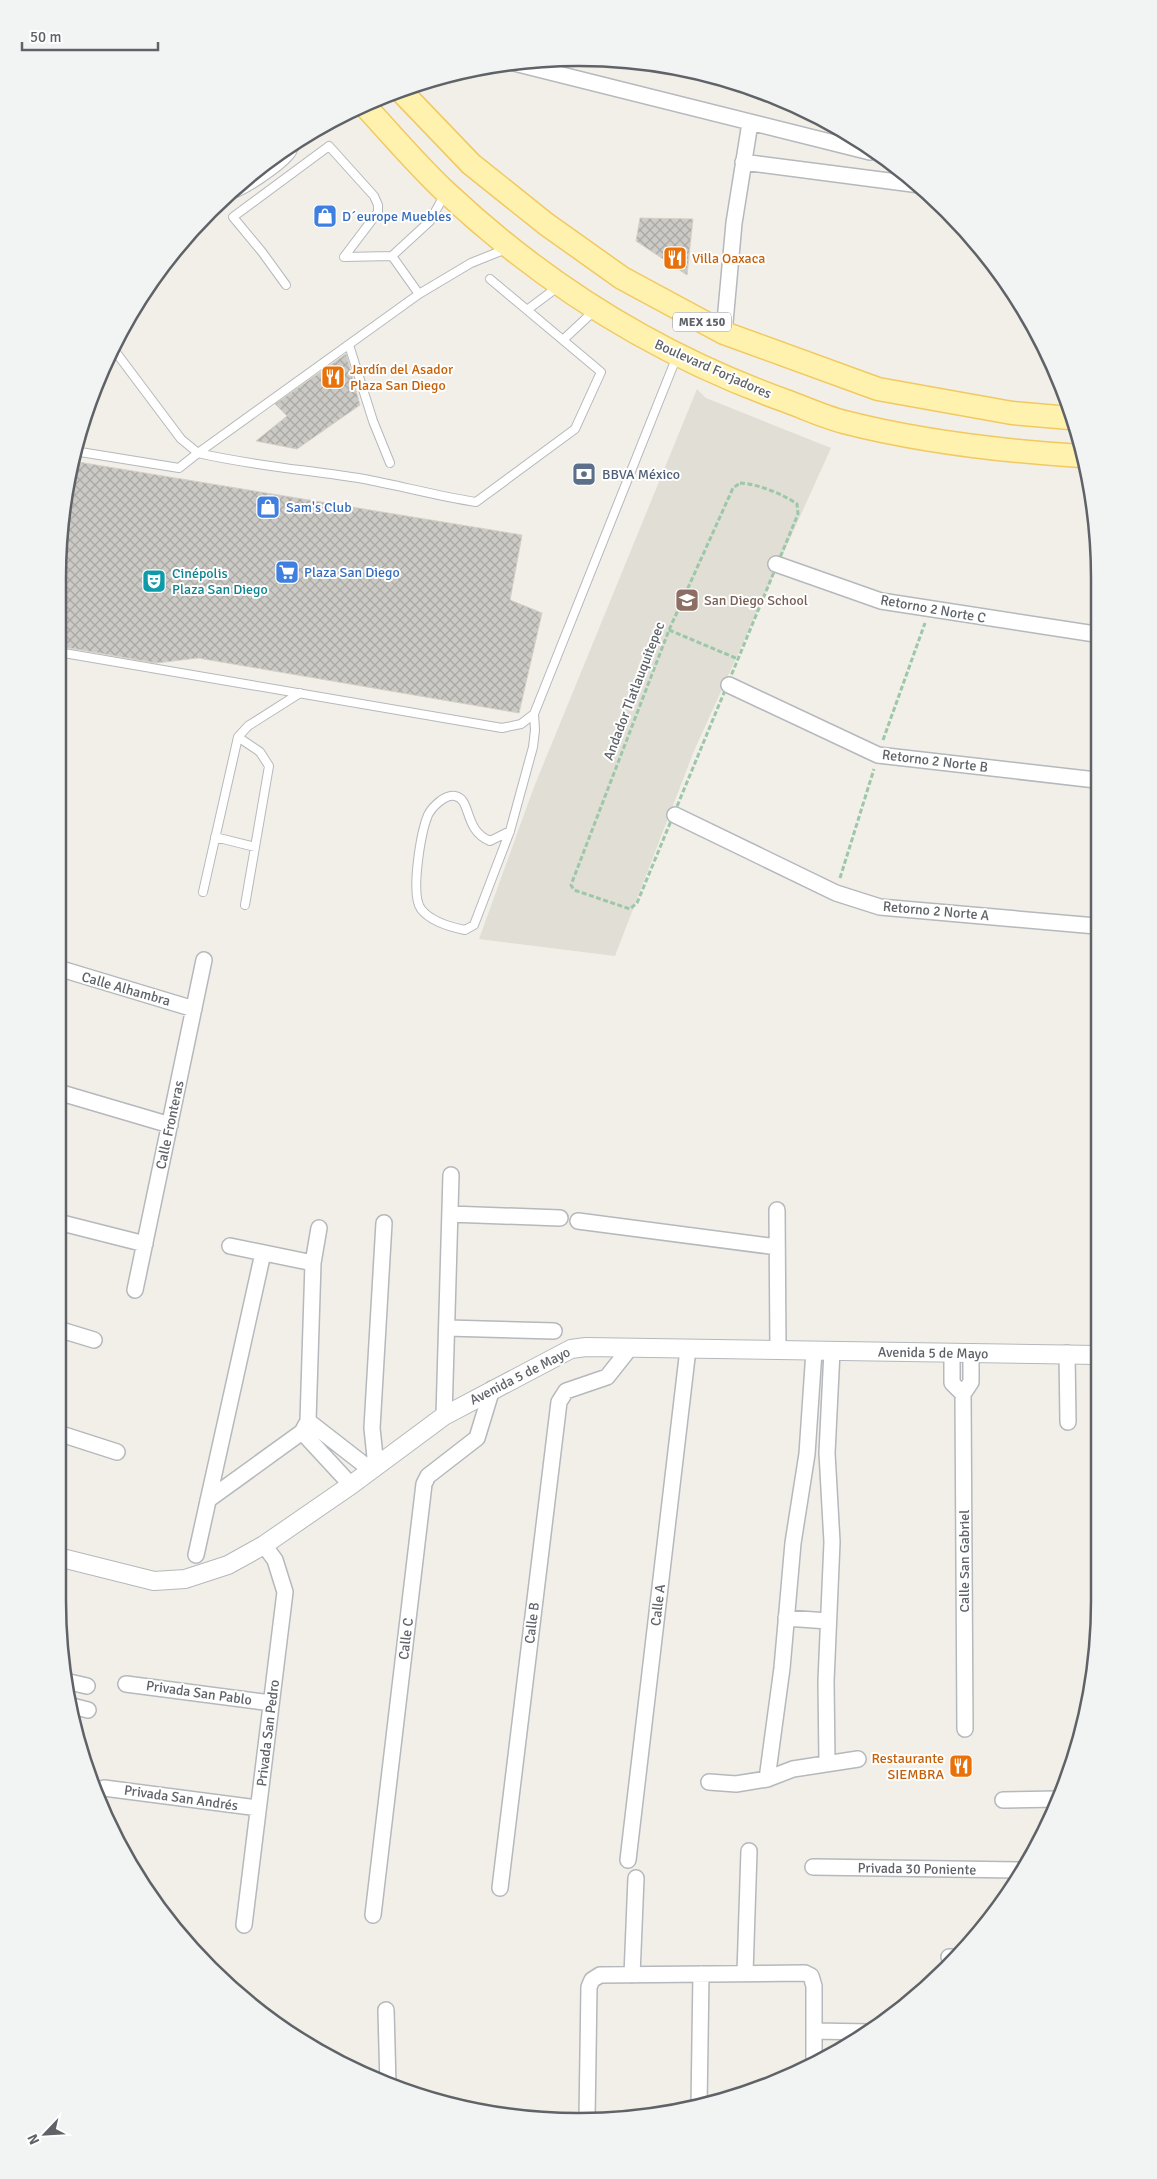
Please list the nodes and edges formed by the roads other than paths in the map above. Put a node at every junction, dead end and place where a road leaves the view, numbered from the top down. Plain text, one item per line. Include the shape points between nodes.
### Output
1 (534, 68) edge
2 (406, 96) edge
3 (370, 111) edge
4 (750, 124) junction
5 (857, 149) edge
6 (286, 159) edge
7 (872, 159) edge
8 (743, 162) junction
9 (260, 178) edge
10 (868, 178) junction
11 (903, 183) edge
12 (446, 193) junction
13 (510, 248) junction
14 (392, 256) junction
15 (490, 279) dead end
16 (286, 285) dead end
17 (560, 285) junction
18 (419, 294) junction
19 (596, 309) junction
20 (526, 310) junction
21 (724, 333) junction
22 (564, 339) junction
23 (349, 345) junction
24 (118, 355) edge
25 (676, 356) junction
26 (1065, 418) edge
27 (82, 452) edge
28 (198, 453) junction
29 (1075, 456) edge
30 (390, 463) dead end
31 (776, 564) road end
32 (1091, 633) edge
33 (66, 653) edge
34 (729, 685) road end
35 (300, 693) junction
36 (534, 714) junction
37 (238, 738) junction
38 (1091, 779) edge
39 (675, 815) road end
40 (510, 831) junction
41 (215, 838) junction
42 (255, 846) junction
43 (203, 892) dead end
44 (245, 905) dead end
45 (1091, 926) edge
46 (204, 960) dead end
47 (66, 970) edge
48 (194, 1009) junction
49 (66, 1094) edge
50 (170, 1125) junction
51 (451, 1175) dead end
52 (777, 1210) dead end
53 (450, 1214) junction
54 (560, 1218) dead end
55 (578, 1221) dead end
56 (384, 1223) dead end
57 (66, 1224) edge
58 (319, 1228) dead end
59 (145, 1244) junction
60 (230, 1246) dead end
61 (777, 1247) junction
62 (263, 1253) junction
63 (313, 1263) junction
64 (135, 1290) dead end
65 (447, 1328) junction
66 (66, 1331) edge
67 (554, 1331) dead end
68 (94, 1340) dead end
69 (630, 1348) junction
70 (688, 1349) junction
71 (778, 1350) junction
72 (814, 1351) junction
73 (832, 1351) junction
74 (952, 1353) junction
75 (1067, 1353) junction
76 (971, 1354) junction
77 (1091, 1355) edge
78 (492, 1389) junction
79 (963, 1394) junction
80 (444, 1416) junction
81 (1068, 1422) dead end
82 (305, 1426) junction
83 (66, 1436) edge
84 (117, 1452) dead end
85 (373, 1468) junction
86 (350, 1485) junction
87 (208, 1500) junction
88 (264, 1545) junction
89 (196, 1555) dead end
90 (66, 1559) edge
91 (786, 1618) junction
92 (828, 1621) junction
93 (73, 1683) edge
94 (126, 1684) dead end
95 (87, 1686) dead end
96 (271, 1703) junction
97 (78, 1707) edge
98 (88, 1710) dead end
99 (965, 1729) dead end
100 (858, 1759) dead end
101 (827, 1762) junction
102 (767, 1779) junction
103 (709, 1782) dead end
104 (104, 1788) dead end
105 (1051, 1799) edge
106 (1003, 1800) dead end
107 (258, 1808) junction
108 (749, 1851) dead end
109 (628, 1860) dead end
110 (813, 1867) dead end
111 (1014, 1870) edge
112 (636, 1878) dead end
113 (500, 1888) dead end
114 (373, 1915) dead end
115 (244, 1926) dead end
116 (745, 1973) junction
117 (701, 1974) junction
118 (632, 1975) junction
119 (386, 2010) dead end
120 (814, 2032) junction
121 (854, 2032) edge
122 (814, 2055) edge
123 (388, 2076) edge
124 (698, 2098) edge
125 (587, 2113) edge

1 - 4 street
2 - 21 main road, MEX 150 via 472,164 546,224 622,278
3 - 12 main road, Boulevard Forjadores / MEX 150
4 - 5 street
4 - 8 street
6 - 9 lane
7 - 10 street
8 - 10 street
8 - 21 street
10 - 11 street
12 - 13 main road, Boulevard Forjadores / MEX 150
12 - 14 lane via 430,221
13 - 17 main road, Boulevard Forjadores / MEX 150
13 - 18 lane via 471,264
14 - 16 lane via 344,257 378,212 378,205 374,196 329,146 233,218
14 - 18 lane
15 - 20 lane
17 - 19 main road, Boulevard Forjadores / MEX 150
17 - 20 lane
18 - 23 lane
19 - 22 lane
19 - 25 main road, Boulevard Forjadores / MEX 150
20 - 22 lane
21 - 26 main road, MEX 150 via 878,389 1012,413
22 - 28 lane via 601,372 575,429 476,502
23 - 28 lane
23 - 30 lane via 373,422
24 - 28 lane via 182,439
25 - 29 main road, Boulevard Forjadores / MEX 150 via 752,389 843,422 1002,451
25 - 36 lane
27 - 28 lane via 179,468
31 - 32 street, Retorno 2 Norte C via 881,601
33 - 35 lane
34 - 38 street, Retorno 2 Norte B via 878,755
35 - 36 lane via 502,728 521,724
35 - 37 lane via 248,726
36 - 40 lane via 533,747
37 - 41 lane
37 - 42 lane via 260,752 269,766
39 - 45 street, Retorno 2 Norte A via 836,893 880,906
40 - 40 lane via 474,926 465,930 450,927 422,909 415,887 418,863 428,815 436,805 451,796 458,796 464,802 474,831 490,842
41 - 42 lane
41 - 43 lane
42 - 44 lane
46 - 48 street, Calle Fronteras
47 - 48 street, Calle Alhambra
48 - 50 street, Calle Fronteras
49 - 50 street
50 - 59 street, Calle Fronteras
51 - 53 street
52 - 61 street
53 - 54 street
53 - 65 street
55 - 61 street
56 - 85 street via 372,1428
57 - 59 street
58 - 63 street
59 - 64 street, Calle Fronteras
60 - 62 street
61 - 71 street
62 - 63 street
62 - 87 street
63 - 82 street
65 - 67 street
65 - 80 street
66 - 68 street
69 - 70 street, Avenida 5 de Mayo
69 - 78 street, Avenida 5 de Mayo via 571,1349
69 - 113 street, Calle B via 607,1377 566,1391 559,1402
70 - 71 street, Avenida 5 de Mayo
70 - 109 street, Calle A
71 - 72 street, Avenida 5 de Mayo
72 - 73 street, Avenida 5 de Mayo
72 - 91 street via 807,1454 792,1542
73 - 74 street, Avenida 5 de Mayo
73 - 92 street via 827,1453 832,1542
74 - 76 street, Avenida 5 de Mayo
74 - 79 street, Calle San Gabriel via 952,1383
75 - 76 street, Avenida 5 de Mayo
75 - 77 street, Avenida 5 de Mayo
75 - 81 street
76 - 79 street, Calle San Gabriel via 971,1382
78 - 80 street, Avenida 5 de Mayo
78 - 114 street, Calle C via 477,1438 428,1476 424,1484
79 - 99 street, Calle San Gabriel
80 - 85 street, Avenida 5 de Mayo
82 - 85 street
82 - 86 street
82 - 87 street
83 - 84 street
85 - 86 street, Avenida 5 de Mayo
86 - 88 street, Avenida 5 de Mayo
87 - 89 street
88 - 90 street, Avenida 5 de Mayo via 228,1565 185,1579 154,1581
88 - 96 street, Privada San Pedro via 275,1560 285,1592
91 - 92 street
91 - 102 street
92 - 101 street
93 - 95 street
94 - 96 street, Privada San Pablo
96 - 107 street, Privada San Pedro
97 - 98 street
100 - 101 street
101 - 102 street via 793,1769
102 - 103 street via 736,1784
104 - 107 street, Privada San Andrés
105 - 106 street
107 - 115 street, Privada San Pedro
108 - 116 street
110 - 111 street, Privada 30 Poniente
112 - 118 street
116 - 117 street
116 - 120 street via 805,1972 811,1976
117 - 118 street
117 - 124 street
118 - 125 street via 600,1975 592,1980 589,1988
119 - 123 street
120 - 121 street
120 - 122 street

